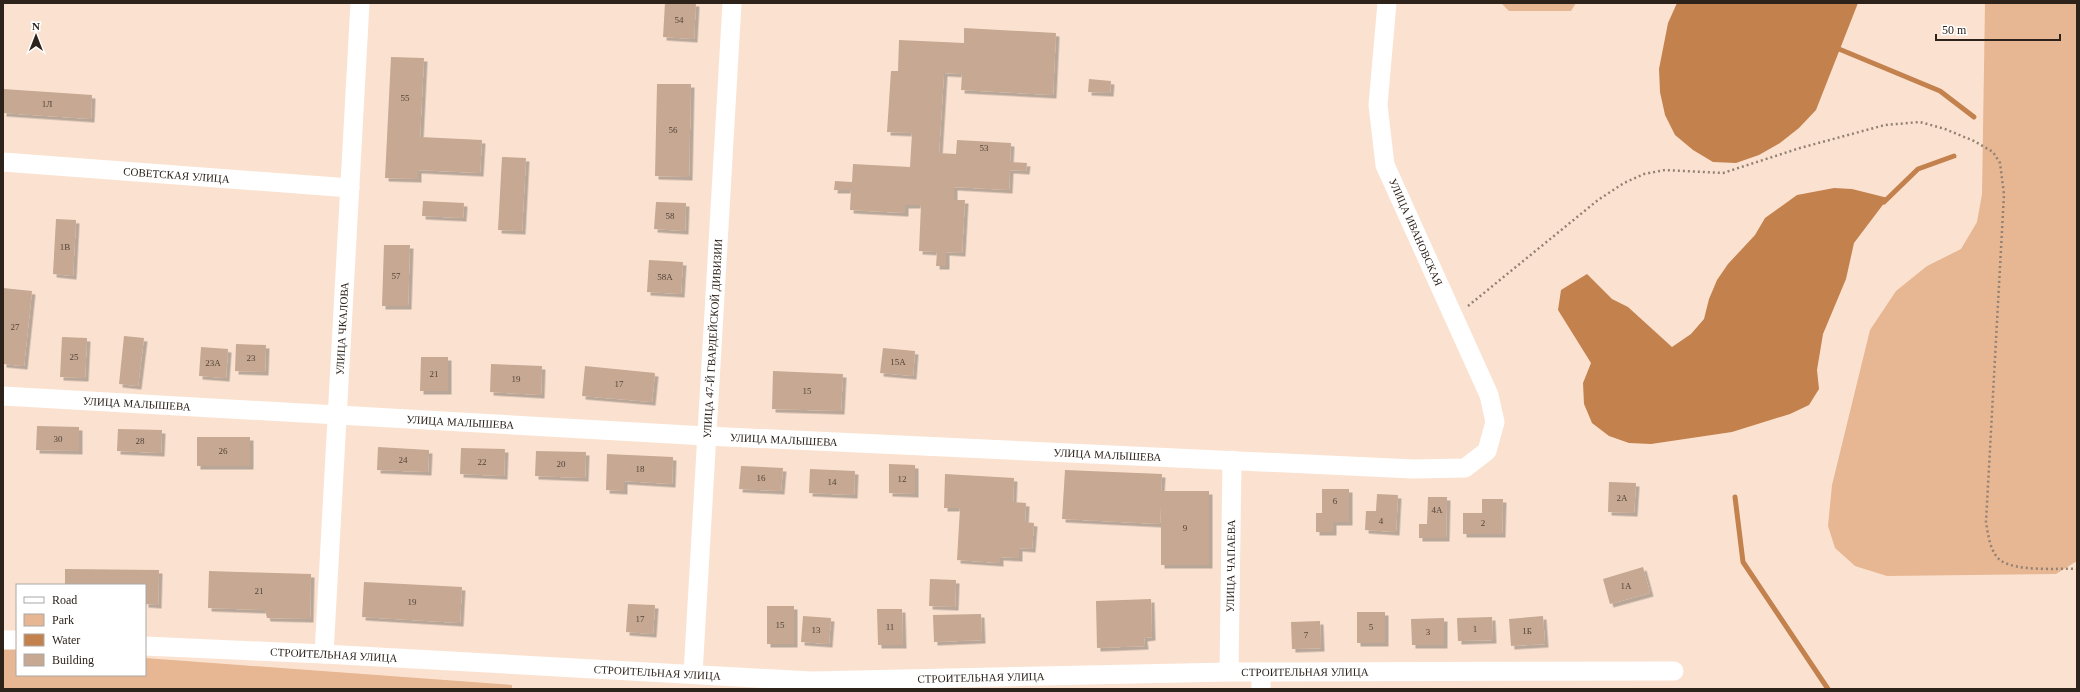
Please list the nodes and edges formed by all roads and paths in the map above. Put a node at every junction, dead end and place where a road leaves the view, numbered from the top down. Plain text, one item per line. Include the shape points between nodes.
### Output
1 (360, 3) edge
2 (732, 3) edge
3 (1387, 3) edge
4 (3, 162) edge
5 (350, 188) junction
6 (1454, 318) junction
7 (3, 396) edge
8 (337, 416) junction
9 (706, 436) junction
10 (1487, 451) joint
11 (1232, 460) junction
12 (2077, 569) edge
13 (3, 640) edge
14 (16, 640) edge
15 (146, 646) edge
16 (324, 654) junction
17 (1674, 671) dead end
18 (1229, 672) junction
19 (693, 674) junction
20 (1261, 681) edge
21 (723, 682) edge

1 - 5 street, УЛИЦА ЧКАЛОВА
2 - 9 street, УЛИЦА 47-Й ГВАРДЕЙСКОЙ ДИВИЗИИ
3 - 6 street, УЛИЦА ИВАНОВСКАЯ via 1378,105 1385,164
4 - 5 street, СОВЕТСКАЯ УЛИЦА
5 - 8 street, УЛИЦА ЧКАЛОВА
6 - 10 street, УЛИЦА ИВАНОВСКАЯ via 1489,395 1495,422
6 - 12 path via 1598,200 1624,183 1644,174 1665,170 1723,172 1885,125 1920,122 1974,141 1992,152 2000,163 2004,194 1986,522 1990,542 1999,559 2012,566
7 - 8 street, УЛИЦА МАЛЫШЕВА
8 - 9 street, УЛИЦА МАЛЫШЕВА
8 - 16 street, УЛИЦА ЧКАЛОВА
9 - 11 street, УЛИЦА МАЛЫШЕВА
9 - 19 street, УЛИЦА 47-Й ГВАРДЕЙСКОЙ ДИВИЗИИ
10 - 11 street, УЛИЦА МАЛЫШЕВА via 1465,468 1413,469
11 - 18 street, УЛИЦА ЧАПАЕВА
13 - 14 street
15 - 16 street, СТРОИТЕЛЬНАЯ УЛИЦА
16 - 19 street, СТРОИТЕЛЬНАЯ УЛИЦА
17 - 20 street, СТРОИТЕЛЬНАЯ УЛИЦА
18 - 20 street, СТРОИТЕЛЬНАЯ УЛИЦА
18 - 21 street, СТРОИТЕЛЬНАЯ УЛИЦА
19 - 21 street, СТРОИТЕЛЬНАЯ УЛИЦА

